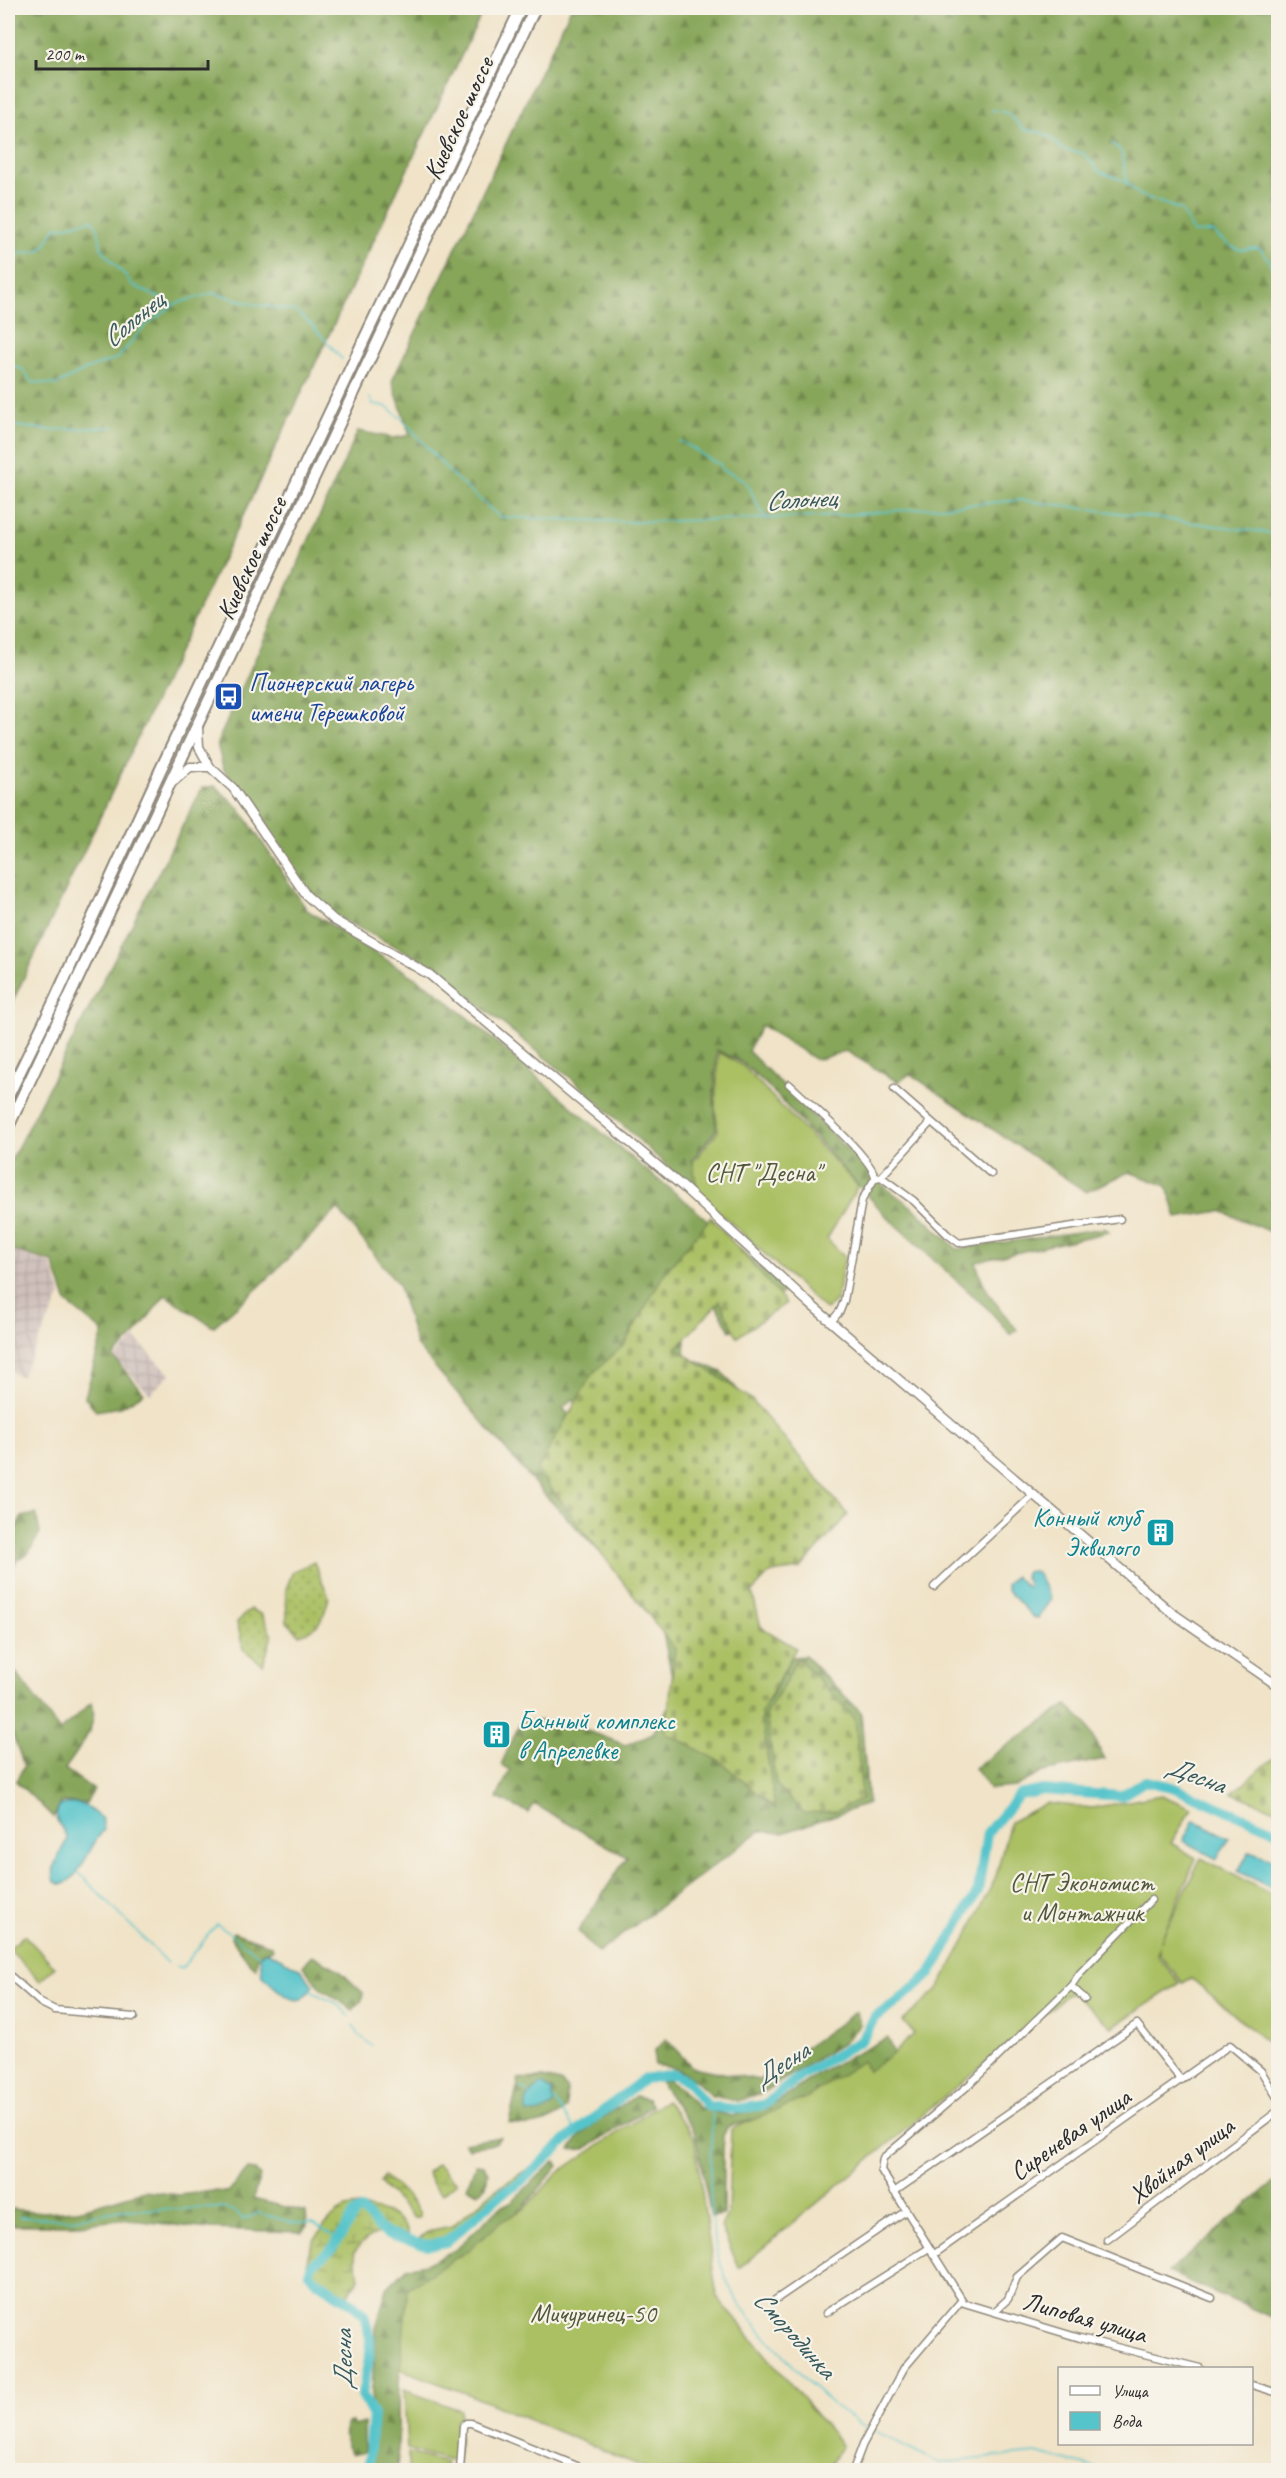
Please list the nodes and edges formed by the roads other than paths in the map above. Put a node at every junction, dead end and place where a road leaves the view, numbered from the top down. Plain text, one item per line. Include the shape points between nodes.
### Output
1 (520, 8) edge
2 (535, 8) edge
3 (198, 722) junction
4 (210, 767) junction
5 (168, 786) junction
6 (789, 1084) dead end
7 (894, 1089) dead end
8 (8, 1096) edge
9 (931, 1122) junction
10 (8, 1127) edge
11 (991, 1174) dead end
12 (878, 1178) junction
13 (1120, 1219) dead end
14 (831, 1322) junction
15 (1034, 1494) junction
16 (934, 1587) dead end
17 (1278, 1686) edge
18 (1151, 1900) dead end
19 (8, 1974) edge
20 (1071, 1986) junction
21 (1085, 1999) dead end
22 (134, 2017) dead end
23 (1181, 2080) junction
24 (1278, 2099) edge
25 (1278, 2111) edge
26 (894, 2192) junction
27 (906, 2211) junction
28 (1107, 2240) dead end
29 (931, 2252) junction
30 (1212, 2298) dead end
31 (775, 2300) dead end
32 (961, 2301) junction
33 (995, 2311) junction
34 (826, 2313) dead end
35 (1196, 2367) edge
36 (1253, 2386) edge
37 (1278, 2393) edge
38 (462, 2470) edge
39 (587, 2470) edge
40 (853, 2470) edge

1 - 8 highway, Киевское шоссе
2 - 3 highway, Киевское шоссе
3 - 4 street via 199,747
3 - 5 highway, Киевское шоссе
4 - 5 street via 190,767
4 - 14 street via 233,788 306,895 334,920 430,975 681,1186
5 - 10 highway, Киевское шоссе
6 - 12 street via 842,1134
7 - 9 street
9 - 11 street
9 - 12 street
12 - 13 street via 914,1201 959,1243
12 - 14 street via 862,1200 844,1301
14 - 15 street
15 - 16 street
15 - 17 street via 1171,1612
18 - 20 street
19 - 22 street via 55,2010
20 - 21 street
20 - 26 street via 970,2084 884,2158 881,2170
23 - 24 street, Сиреневая улица via 1230,2045 1261,2071
23 - 26 street via 1137,2024
23 - 29 street, Сиреневая улица
25 - 28 street, Хвойная улица
26 - 27 street
27 - 29 street
27 - 31 street
29 - 32 street
29 - 34 street, Сиреневая улица
30 - 33 street via 1062,2238 1017,2277 1008,2298
32 - 33 street, Липовая улица
32 - 40 street via 904,2368
33 - 35 street, Липовая улица via 1080,2338
36 - 37 street
38 - 39 street via 466,2422

